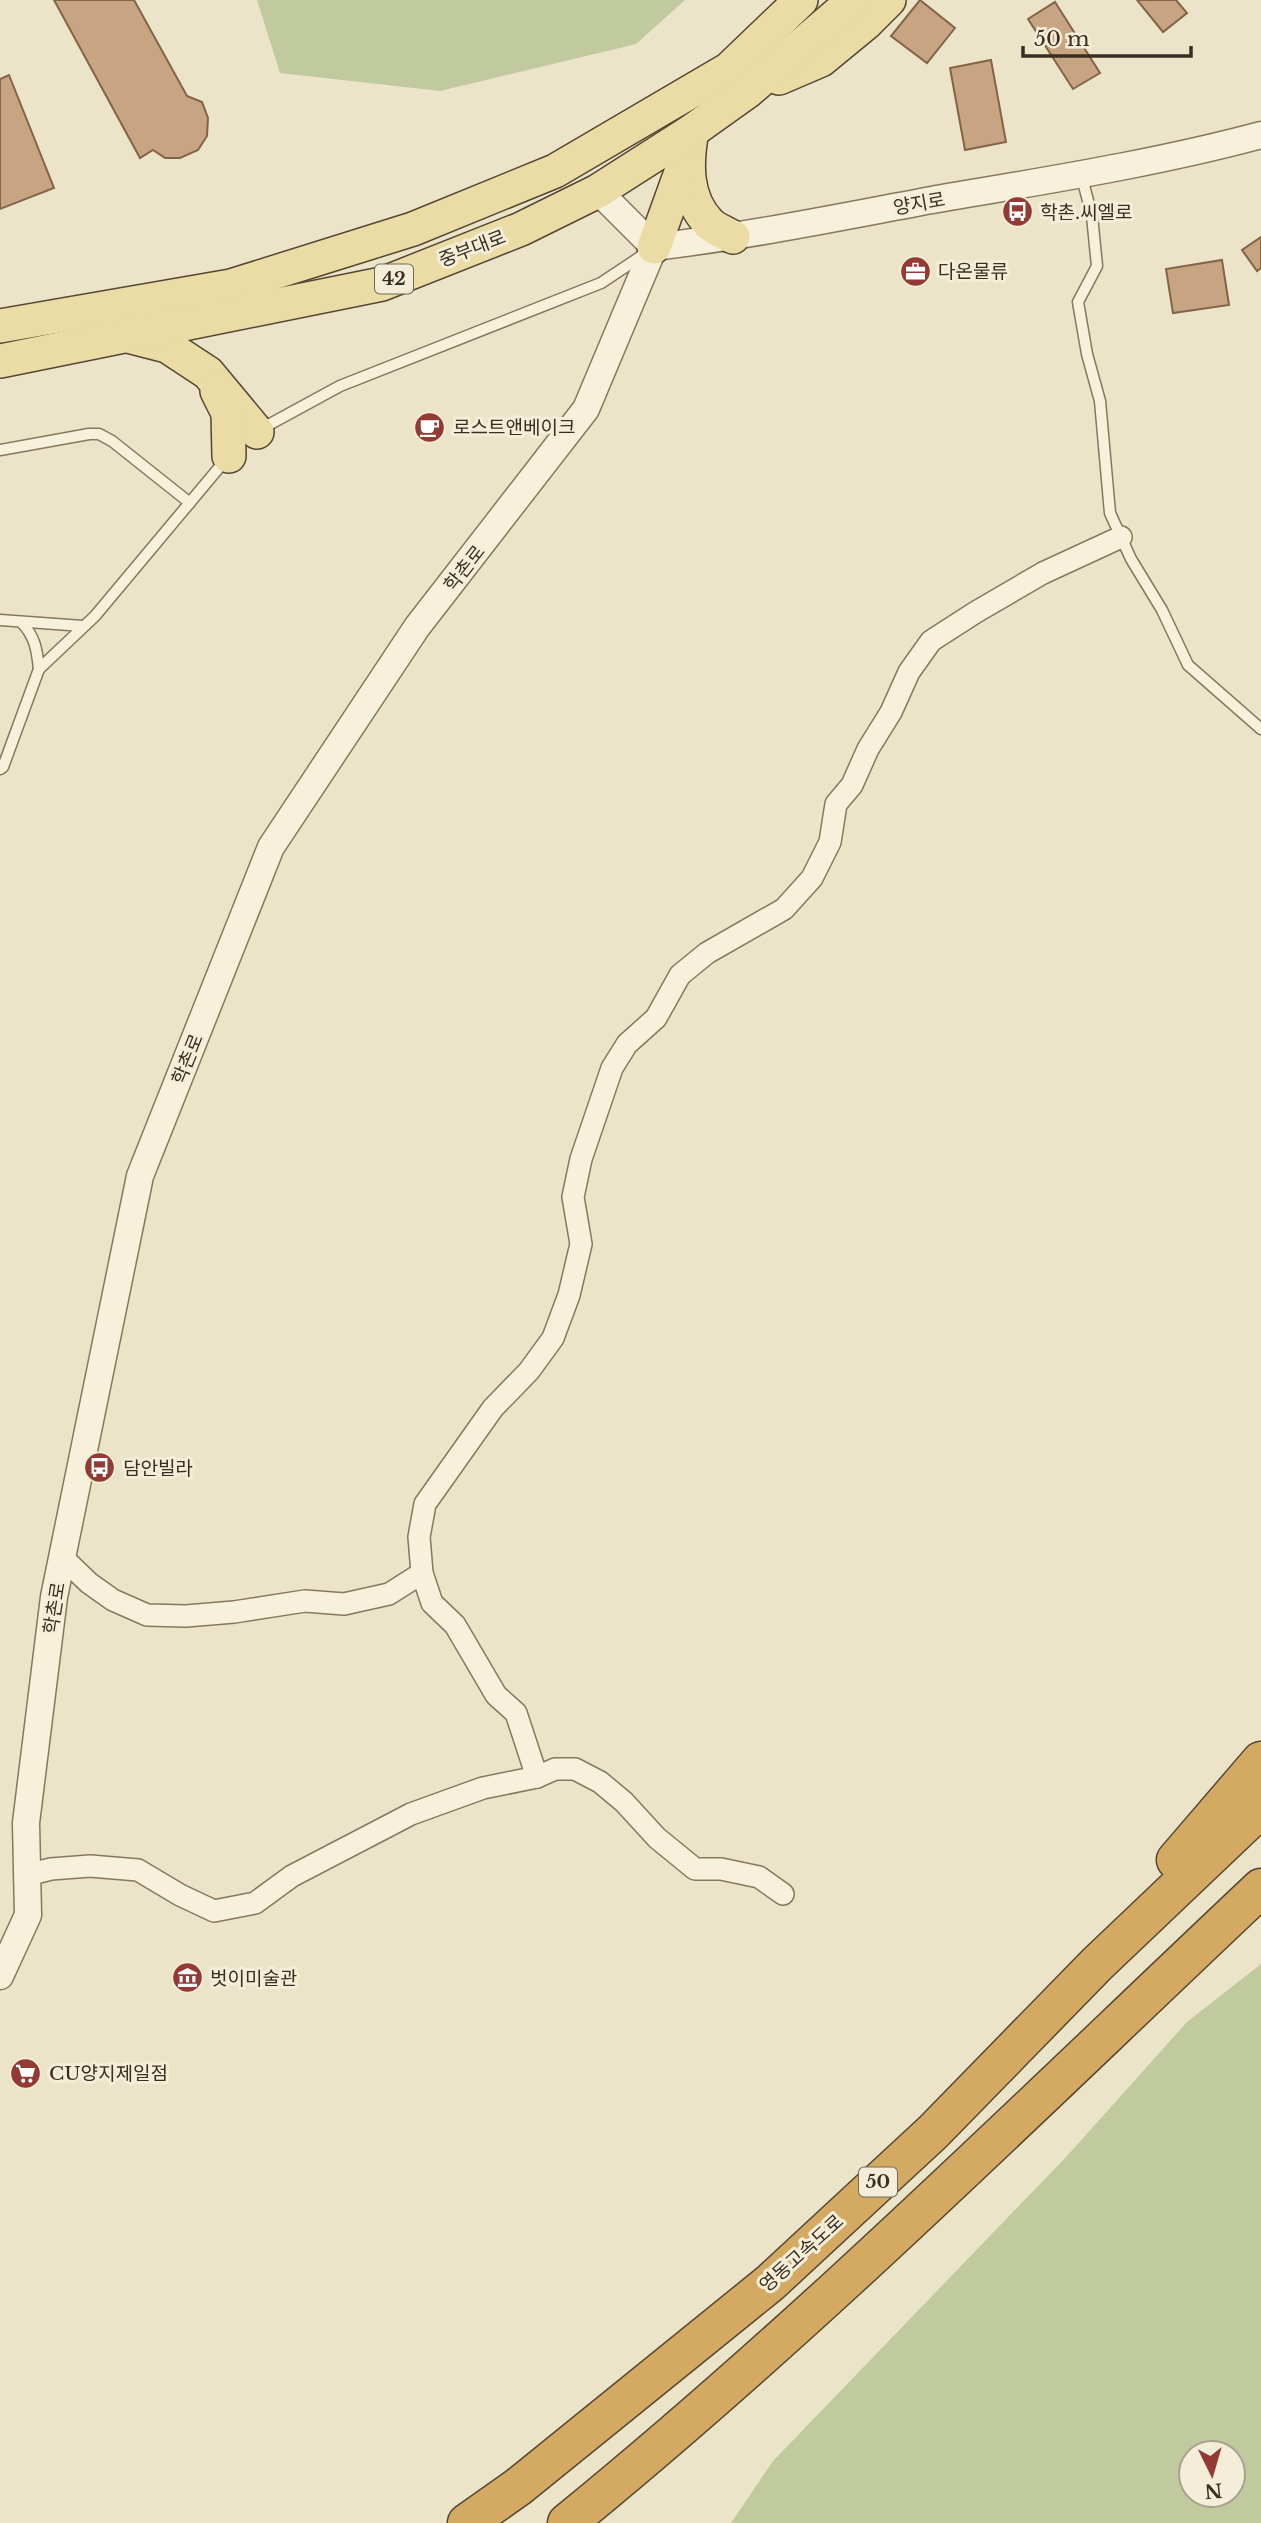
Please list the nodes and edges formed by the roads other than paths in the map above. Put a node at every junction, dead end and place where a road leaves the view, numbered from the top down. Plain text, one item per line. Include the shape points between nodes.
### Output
1 (783, 0) edge
2 (801, 0) edge
3 (854, 0) edge
4 (889, 0) edge
5 (739, 80) junction
6 (1261, 135) edge
7 (690, 144) junction
8 (1081, 174) junction
9 (598, 191) junction
10 (733, 237) junction
11 (654, 247) junction
12 (8, 319) edge
13 (126, 336) junction
14 (0, 361) edge
15 (208, 373) junction
16 (257, 432) junction
17 (0, 450) edge
18 (229, 456) junction
19 (190, 503) junction
20 (1121, 537) junction
21 (0, 620) edge
22 (21, 622) junction
23 (83, 626) junction
24 (39, 669) junction
25 (1261, 729) edge
26 (0, 769) edge
27 (62, 1557) junction
28 (422, 1573) junction
29 (1261, 1760) edge
30 (537, 1777) junction
31 (1261, 1808) edge
32 (27, 1875) junction
33 (1261, 1888) edge
34 (783, 1894) dead end
35 (0, 1976) edge
36 (1060, 2002) junction
37 (467, 2523) edge
38 (567, 2523) edge

1 - 5 main road
2 - 5 main road, 42
3 - 5 main road, 42
4 - 5 main road via 821,60
5 - 7 main road, 중부대로 / 42
5 - 12 main road, 중부대로 / 42 via 555,171 414,229 231,286
6 - 8 street, 양지로 via 1191,154
7 - 9 main road, 중부대로 / 42
7 - 10 main road via 689,180 695,204 710,224
7 - 11 main road
8 - 10 street, 양지로
8 - 20 lane via 1093,216 1097,266 1078,302 1100,401 1110,513
9 - 11 street
9 - 13 main road, 중부대로 / 42 via 521,229 382,284
10 - 11 street, 양지로
11 - 16 lane via 601,283 340,386
11 - 27 street, 학촌로 via 586,409 417,627 271,847 140,1177
13 - 14 main road, 중부대로 / 42
13 - 15 main road via 167,346
15 - 16 main road
15 - 18 main road via 228,413
16 - 18 lane via 243,439
17 - 19 lane via 99,434
18 - 19 lane
19 - 23 lane
20 - 25 lane via 1188,665
20 - 28 street via 1043,573 931,641 909,672 852,785 836,804 830,842 812,878 784,909 707,953 680,975 656,1018 627,1045 612,1068 581,1159 573,1197 582,1244 553,1338 493,1408 425,1504 419,1537
21 - 22 lane
22 - 23 lane
22 - 24 lane via 36,644
23 - 24 lane
24 - 26 lane
27 - 28 street via 113,1601 147,1615 186,1616 305,1601 344,1604 389,1594
27 - 32 street, 학촌로 via 26,1823
28 - 30 street via 432,1603 455,1625 496,1695 516,1713
29 - 36 highway
30 - 32 street via 483,1788 411,1814 292,1877 255,1903 214,1912 138,1870 90,1866
30 - 34 street via 555,1769 575,1769 624,1802 657,1838 695,1869 759,1877
31 - 36 highway, 영동고속도로 / 50
32 - 35 street, 학촌로 via 29,1915
33 - 38 highway, 50 via 844,2283 656,2451
36 - 37 highway, 영동고속도로 / 50 via 933,2132 770,2283

